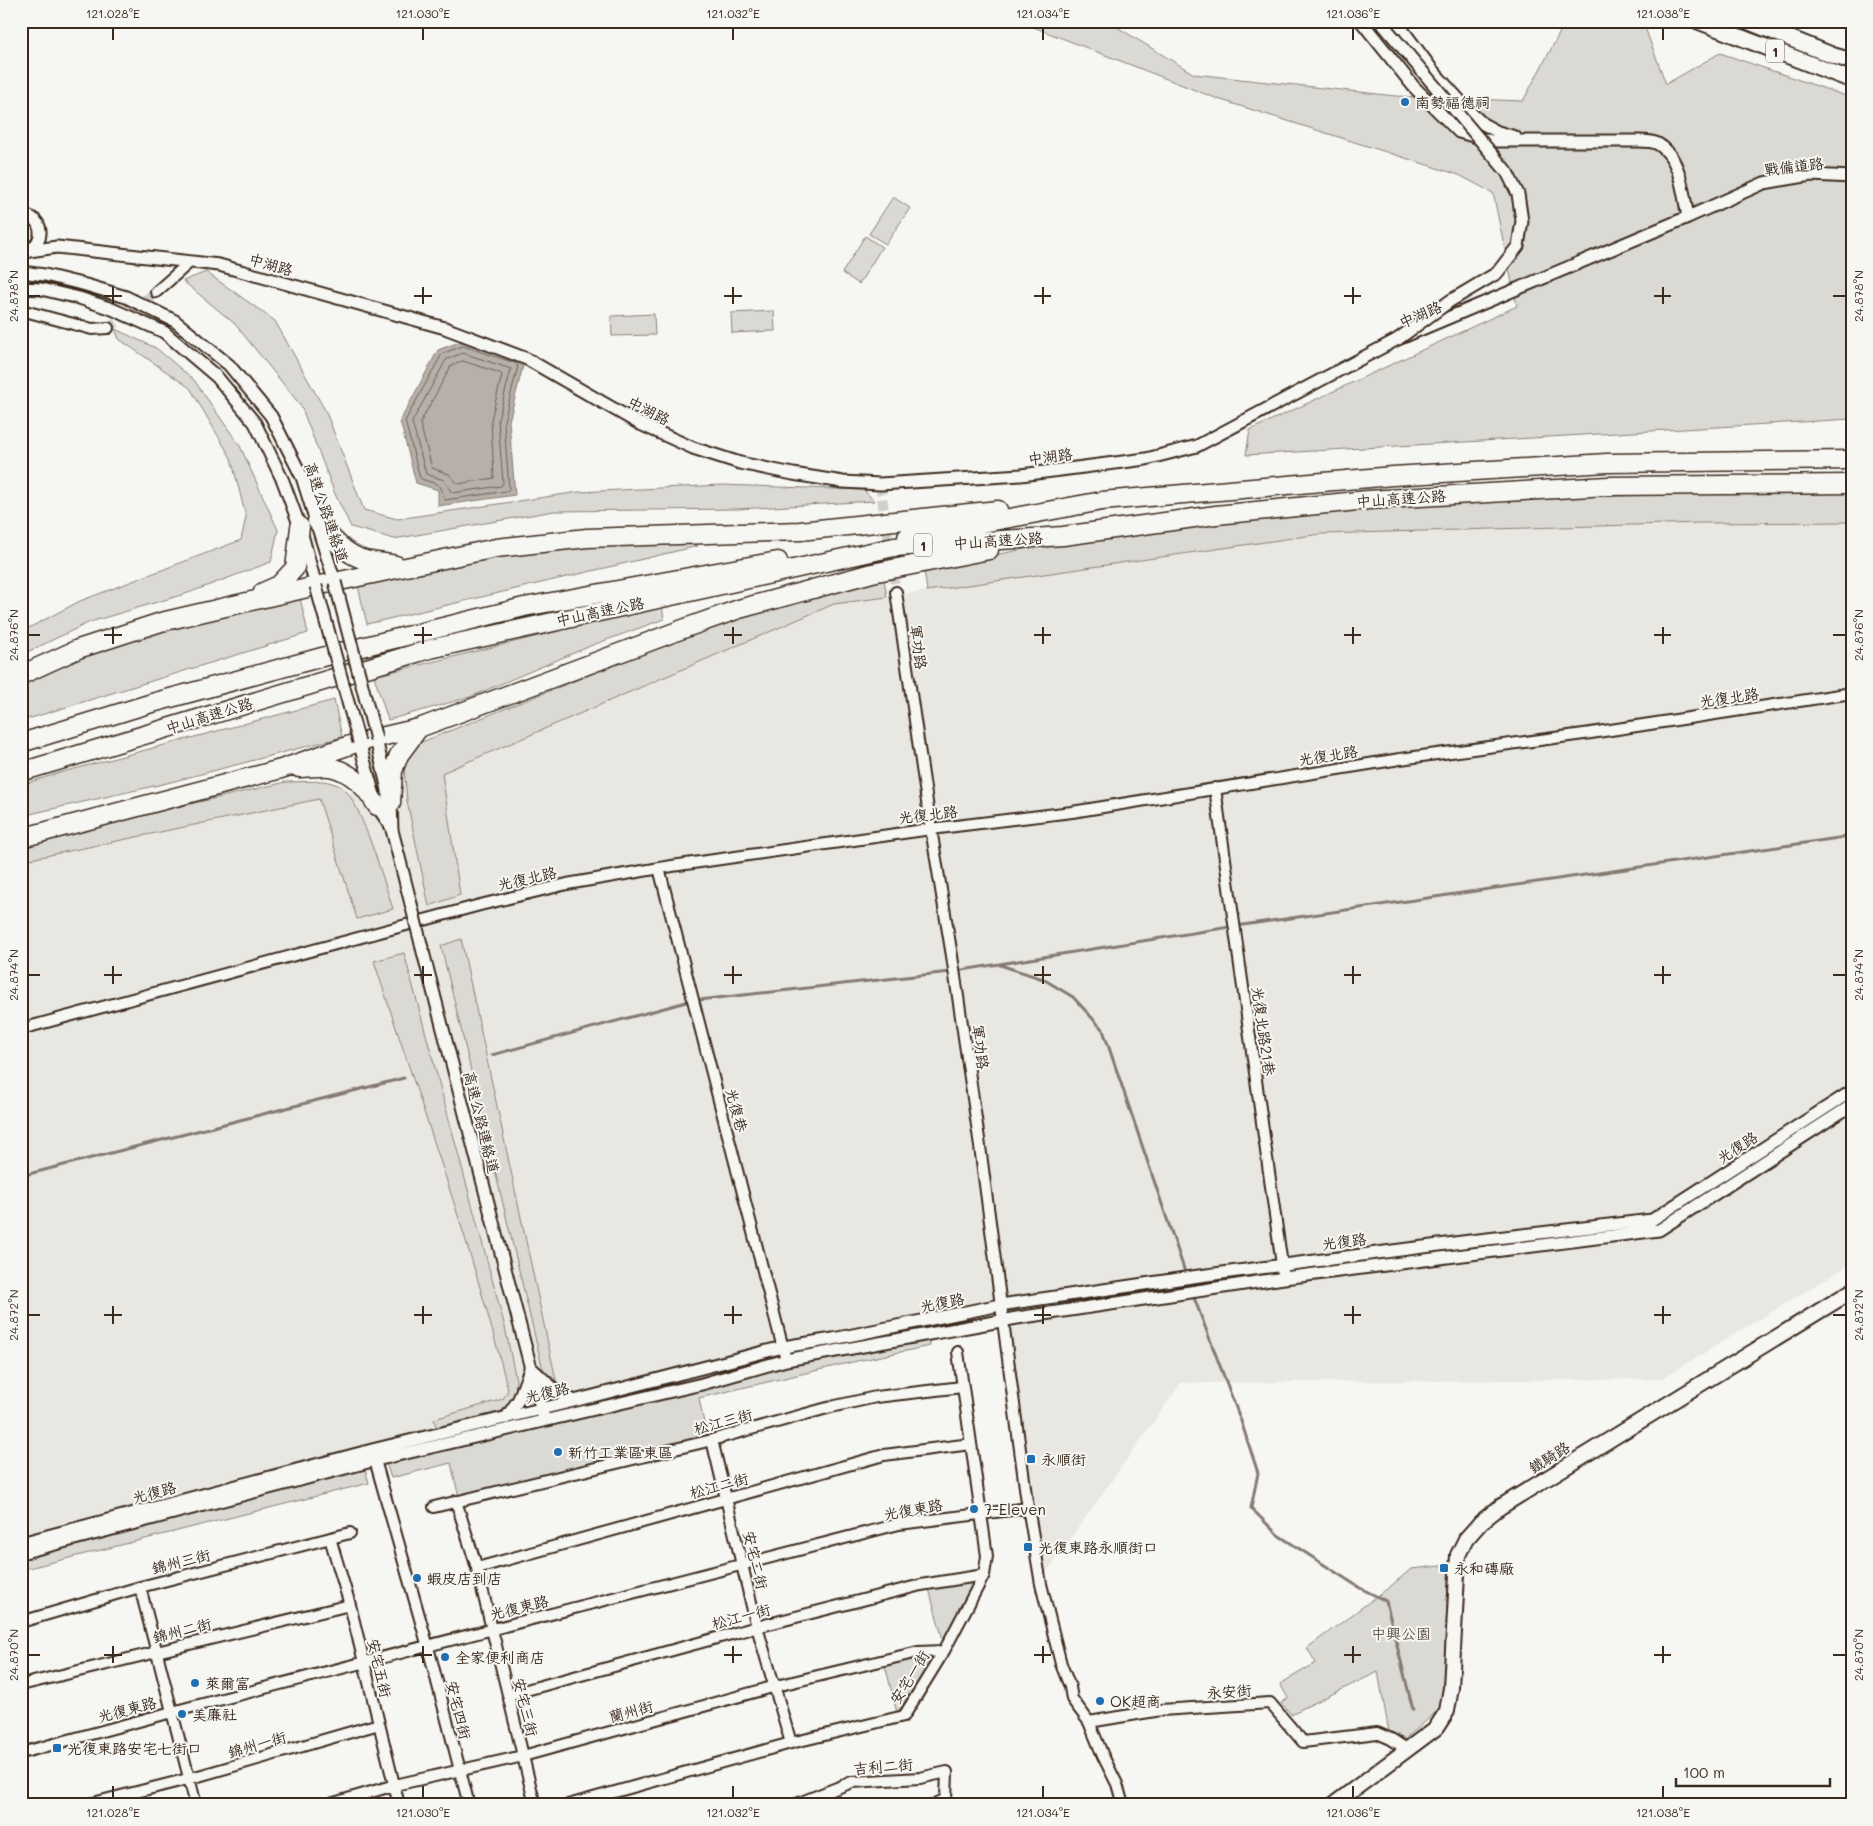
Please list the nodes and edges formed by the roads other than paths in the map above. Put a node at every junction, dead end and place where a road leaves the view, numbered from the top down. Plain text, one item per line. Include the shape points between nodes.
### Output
1 (1362, 21) edge
2 (1380, 21) edge
3 (1396, 21) edge
4 (1698, 21) edge
5 (1747, 21) edge
6 (1852, 61) edge
7 (1852, 80) edge
8 (1526, 140) junction
9 (1852, 177) edge
10 (21, 215) edge
11 (1688, 217) junction
12 (39, 225) junction
13 (57, 247) junction
14 (24, 253) edge
15 (190, 262) junction
16 (21, 272) edge
17 (21, 288) edge
18 (156, 292) tunnel mouth
19 (21, 310) edge
20 (108, 328) tunnel mouth
21 (1398, 339) junction
22 (1852, 460) edge
23 (1852, 484) edge
24 (1102, 501) junction
25 (317, 521) junction
26 (300, 527) junction
27 (1063, 536) junction
28 (406, 566) junction
29 (335, 582) junction
30 (316, 586) junction
31 (896, 592) tunnel mouth
32 (235, 604) junction
33 (21, 676) edge
34 (1852, 693) edge
35 (418, 728) junction
36 (376, 739) junction
37 (359, 742) junction
38 (21, 744) edge
39 (281, 769) junction
40 (21, 772) edge
41 (1215, 788) junction
42 (384, 804) junction
43 (930, 829) junction
44 (21, 838) edge
45 (659, 868) junction
46 (21, 1029) edge
47 (1852, 1091) edge
48 (1852, 1105) edge
49 (1282, 1264) junction
50 (1284, 1278) junction
51 (1852, 1290) edge
52 (1000, 1305) junction
53 (1002, 1320) junction
54 (783, 1347) junction
55 (958, 1352) dead end
56 (786, 1360) junction
57 (530, 1368) junction
58 (962, 1387) junction
59 (574, 1401) junction
60 (541, 1408) junction
61 (506, 1418) junction
62 (546, 1421) junction
63 (712, 1440) junction
64 (971, 1444) junction
65 (374, 1455) junction
66 (726, 1498) junction
67 (456, 1501) junction
68 (434, 1507) dead end
69 (1028, 1508) junction
70 (981, 1514) junction
71 (350, 1532) dead end
72 (330, 1538) junction
73 (21, 1543) edge
74 (21, 1553) edge
75 (742, 1566) junction
76 (477, 1568) junction
77 (984, 1575) junction
78 (140, 1587) junction
79 (350, 1604) junction
80 (21, 1622) edge
81 (757, 1627) junction
82 (491, 1629) junction
83 (428, 1647) junction
84 (944, 1651) junction
85 (156, 1652) junction
86 (364, 1663) junction
87 (21, 1685) edge
88 (776, 1686) junction
89 (508, 1695) junction
90 (172, 1712) junction
91 (1089, 1722) junction
92 (378, 1724) junction
93 (791, 1743) junction
94 (1408, 1750) junction
95 (21, 1753) edge
96 (523, 1756) junction
97 (459, 1770) junction
98 (188, 1779) junction
99 (394, 1785) junction
100 (86, 1805) edge
101 (196, 1805) edge
102 (327, 1805) edge
103 (399, 1805) edge
104 (469, 1805) edge
105 (535, 1805) edge
106 (568, 1805) edge
107 (794, 1805) edge
108 (933, 1805) edge
109 (1123, 1805) edge
110 (1333, 1805) edge

1 - 8 street via 1414,87 1459,132 1491,141
2 - 21 street, bridge via 1507,172 1518,194 1522,221 1518,246 1497,273 1450,301
3 - 8 street via 1433,71 1477,119 1498,132
4 - 7 main road, 1
5 - 6 main road, 1
8 - 11 street via 1657,142 1669,152 1676,166
9 - 11 street, 戰備道路 via 1811,176 1764,183
10 - 12 street via 32,218
11 - 21 street, 中湖路
12 - 13 street
12 - 14 street via 41,237 34,248
13 - 14 street, 中湖路
13 - 15 street, 中湖路
15 - 18 street
15 - 21 street, 中湖路 via 219,265 445,328 527,359 640,424 693,448 740,463 843,482 880,484 1020,475 1146,459 1180,451 1197,446
16 - 25 street, 高速公路連絡道 via 86,284 126,297 175,321 229,365 271,416 302,477
17 - 26 street, 高速公路連絡道 via 80,298 164,332 217,377 255,423 283,480
19 - 20 street via 92,329
22 - 24 highway, 中山高速公路 / 1 via 1597,464 1393,476
23 - 27 highway, 中山高速公路 / 1 via 1608,486 1368,500 1216,515
24 - 28 highway via 800,531 587,538 496,548
24 - 38 highway, 中山高速公路 / 1 via 524,607 152,703
25 - 28 highway via 336,543 350,553 364,560
25 - 29 street, 高速公路連絡道
26 - 30 street, 高速公路連絡道
26 - 32 highway via 295,568 279,585
27 - 35 highway via 872,573 739,609
27 - 40 highway, 中山高速公路 / 1 via 894,547 430,649
28 - 29 highway
29 - 30 highway
29 - 36 street, 高速公路連絡道, bridge
30 - 32 highway
30 - 37 street, 高速公路連絡道, bridge
31 - 43 street, 軍功路
32 - 33 highway via 161,622 78,649
34 - 41 street, 光復北路
35 - 36 highway
35 - 42 highway via 399,754
36 - 37 highway
36 - 42 street, 高速公路連絡道
37 - 39 highway
37 - 42 street, 高速公路連絡道
39 - 42 highway via 330,767 350,775
39 - 44 highway
41 - 43 street, 光復北路 via 1072,812
41 - 49 street, 光復北路21巷
42 - 57 street, 高速公路連絡道, bridge
43 - 45 street, 光復北路
43 - 52 street, 軍功路 via 957,988
45 - 46 street, 光復北路 via 480,904
45 - 54 street, 光復巷
47 - 49 street, 光復路 via 1652,1220
48 - 50 street, 光復路 via 1659,1230
49 - 50 street, 光復北路21巷
49 - 52 street, 光復路
50 - 53 street, 光復路
51 - 94 main road, 鐵騎路 via 1552,1474 1481,1522 1466,1539 1458,1555 1452,1688 1448,1711 1436,1728
52 - 53 street, 軍功路
52 - 54 street, 光復路
53 - 56 street, 光復路
53 - 69 street, 軍功路
54 - 56 street, 光復巷
54 - 59 street, 光復路
55 - 58 street, 安宅一街
56 - 62 street, 光復路 via 702,1384
57 - 59 street via 554,1390
57 - 60 street, 高速公路連絡道
57 - 61 street via 519,1399
58 - 63 street, 松江三街 via 876,1397
58 - 64 street, 安宅一街
59 - 60 street, 光復路
60 - 61 street, 光復路
60 - 62 street, 高速公路連絡道
61 - 65 street, 光復路
62 - 65 street, 光復路
63 - 66 street, 安宅二街
63 - 67 street, 松江三街
64 - 66 street, 松江二街 via 884,1455
64 - 70 street, 安宅一街
65 - 73 street, 光復路
65 - 74 street, 光復路
65 - 83 street, 安宅四街
66 - 75 street, 安宅二街
66 - 76 street, 松江二街
67 - 68 street, 松江三街
67 - 76 street, 安宅三街
69 - 70 street, 光復東路
69 - 91 street via 1061,1664 1072,1699
70 - 75 street, 光復東路 via 899,1524
70 - 77 street, 安宅一街 via 987,1556
71 - 72 street, 錦州三街
72 - 78 street, 錦州三街
72 - 79 street, 安宅五街
75 - 81 street, 安宅二街
75 - 82 street, 光復東路
76 - 82 street, 安宅三街
77 - 81 street, 松江一街 via 921,1585
77 - 84 street, 安宅一街
78 - 80 street, 錦州三街
78 - 85 street
79 - 85 street, 錦州二街
79 - 86 street, 安宅五街
81 - 88 street, 安宅二街
81 - 89 street, 松江一街
82 - 83 street, 光復東路
82 - 89 street, 安宅三街
83 - 86 street, 光復東路
83 - 97 street, 安宅四街
84 - 88 street, 蘭州街 via 918,1652
84 - 93 street, 安宅一街 via 904,1716
85 - 87 street, 錦州二街
85 - 90 street
86 - 90 street, 光復東路
86 - 92 street, 安宅五街
88 - 93 street, 安宅二街
88 - 96 street, 蘭州街
89 - 96 street, 安宅三街
90 - 95 street, 光復東路
90 - 98 street
91 - 94 street, 永安街 via 1161,1710 1270,1703 1303,1742 1377,1733
91 - 109 street
92 - 98 street, 錦州一街
92 - 99 street, 安宅五街
93 - 106 street, 安宅一街
94 - 110 main road, 鐵騎路
96 - 97 street, 蘭州街
96 - 105 street, 安宅三街
97 - 99 street, 蘭州街
97 - 104 street, 安宅四街
98 - 100 street, 錦州一街
98 - 101 street
99 - 102 street, 蘭州街
99 - 103 street, 安宅五街
107 - 108 street, 吉利二街 via 852,1782 920,1778 947,1772 946,1799

